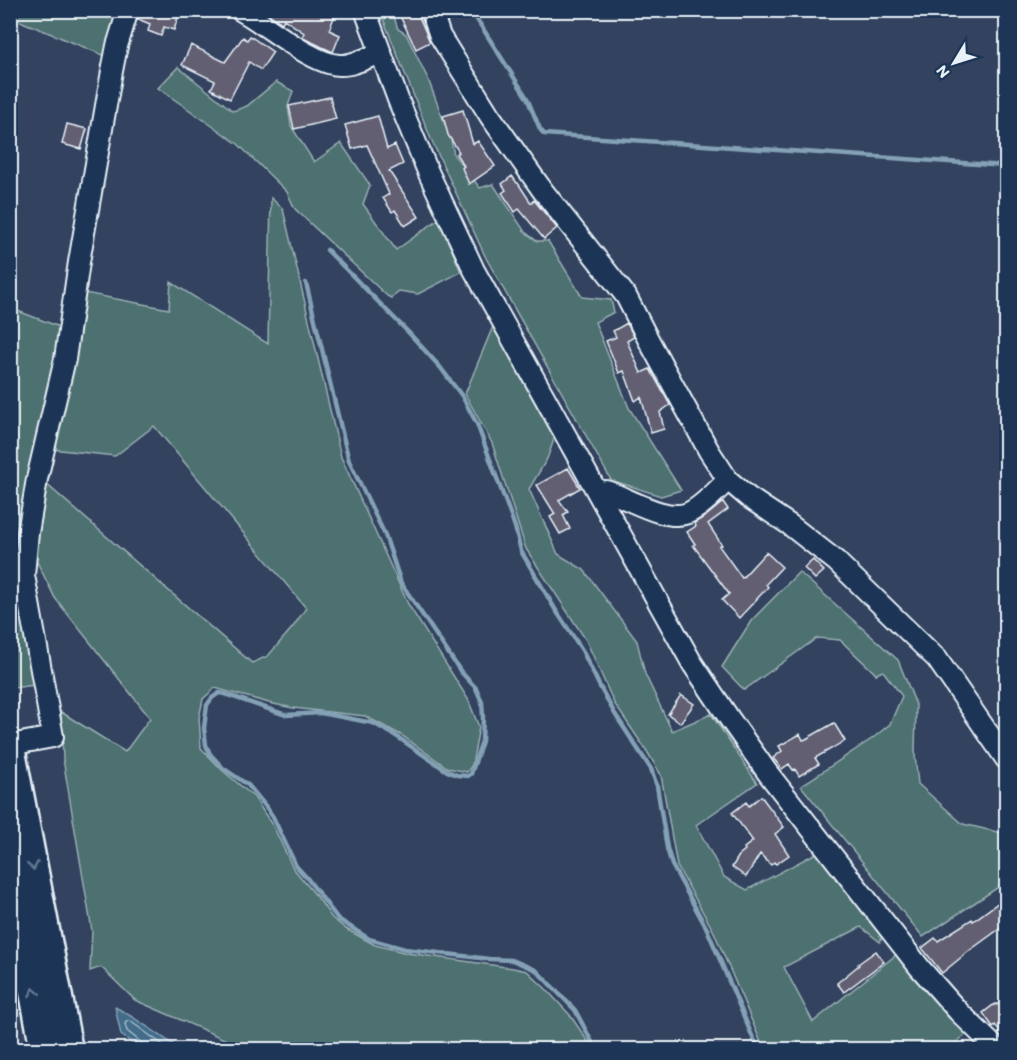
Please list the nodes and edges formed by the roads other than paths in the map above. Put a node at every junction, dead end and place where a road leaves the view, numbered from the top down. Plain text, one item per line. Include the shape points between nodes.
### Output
1 (128, 10) edge
2 (240, 10) edge
3 (365, 10) edge
4 (431, 10) edge
5 (381, 53) junction
6 (728, 480) junction
7 (599, 494) junction
8 (10, 746) edge
9 (1006, 759) edge
10 (10, 867) edge
11 (45, 1050) edge
12 (68, 1050) edge
13 (998, 1050) edge

1 - 8 street via 111,71 65,359 28,533 24,574 53,737
2 - 5 street via 332,65 343,66
3 - 5 street
4 - 6 street via 440,36 490,116 626,296
5 - 7 street via 429,174 474,270
6 - 7 street via 695,509 673,516 606,491
6 - 9 street via 836,561 937,659
7 - 13 street via 692,663 754,754 920,968
8 -> 12 highway
11 -> 10 highway

